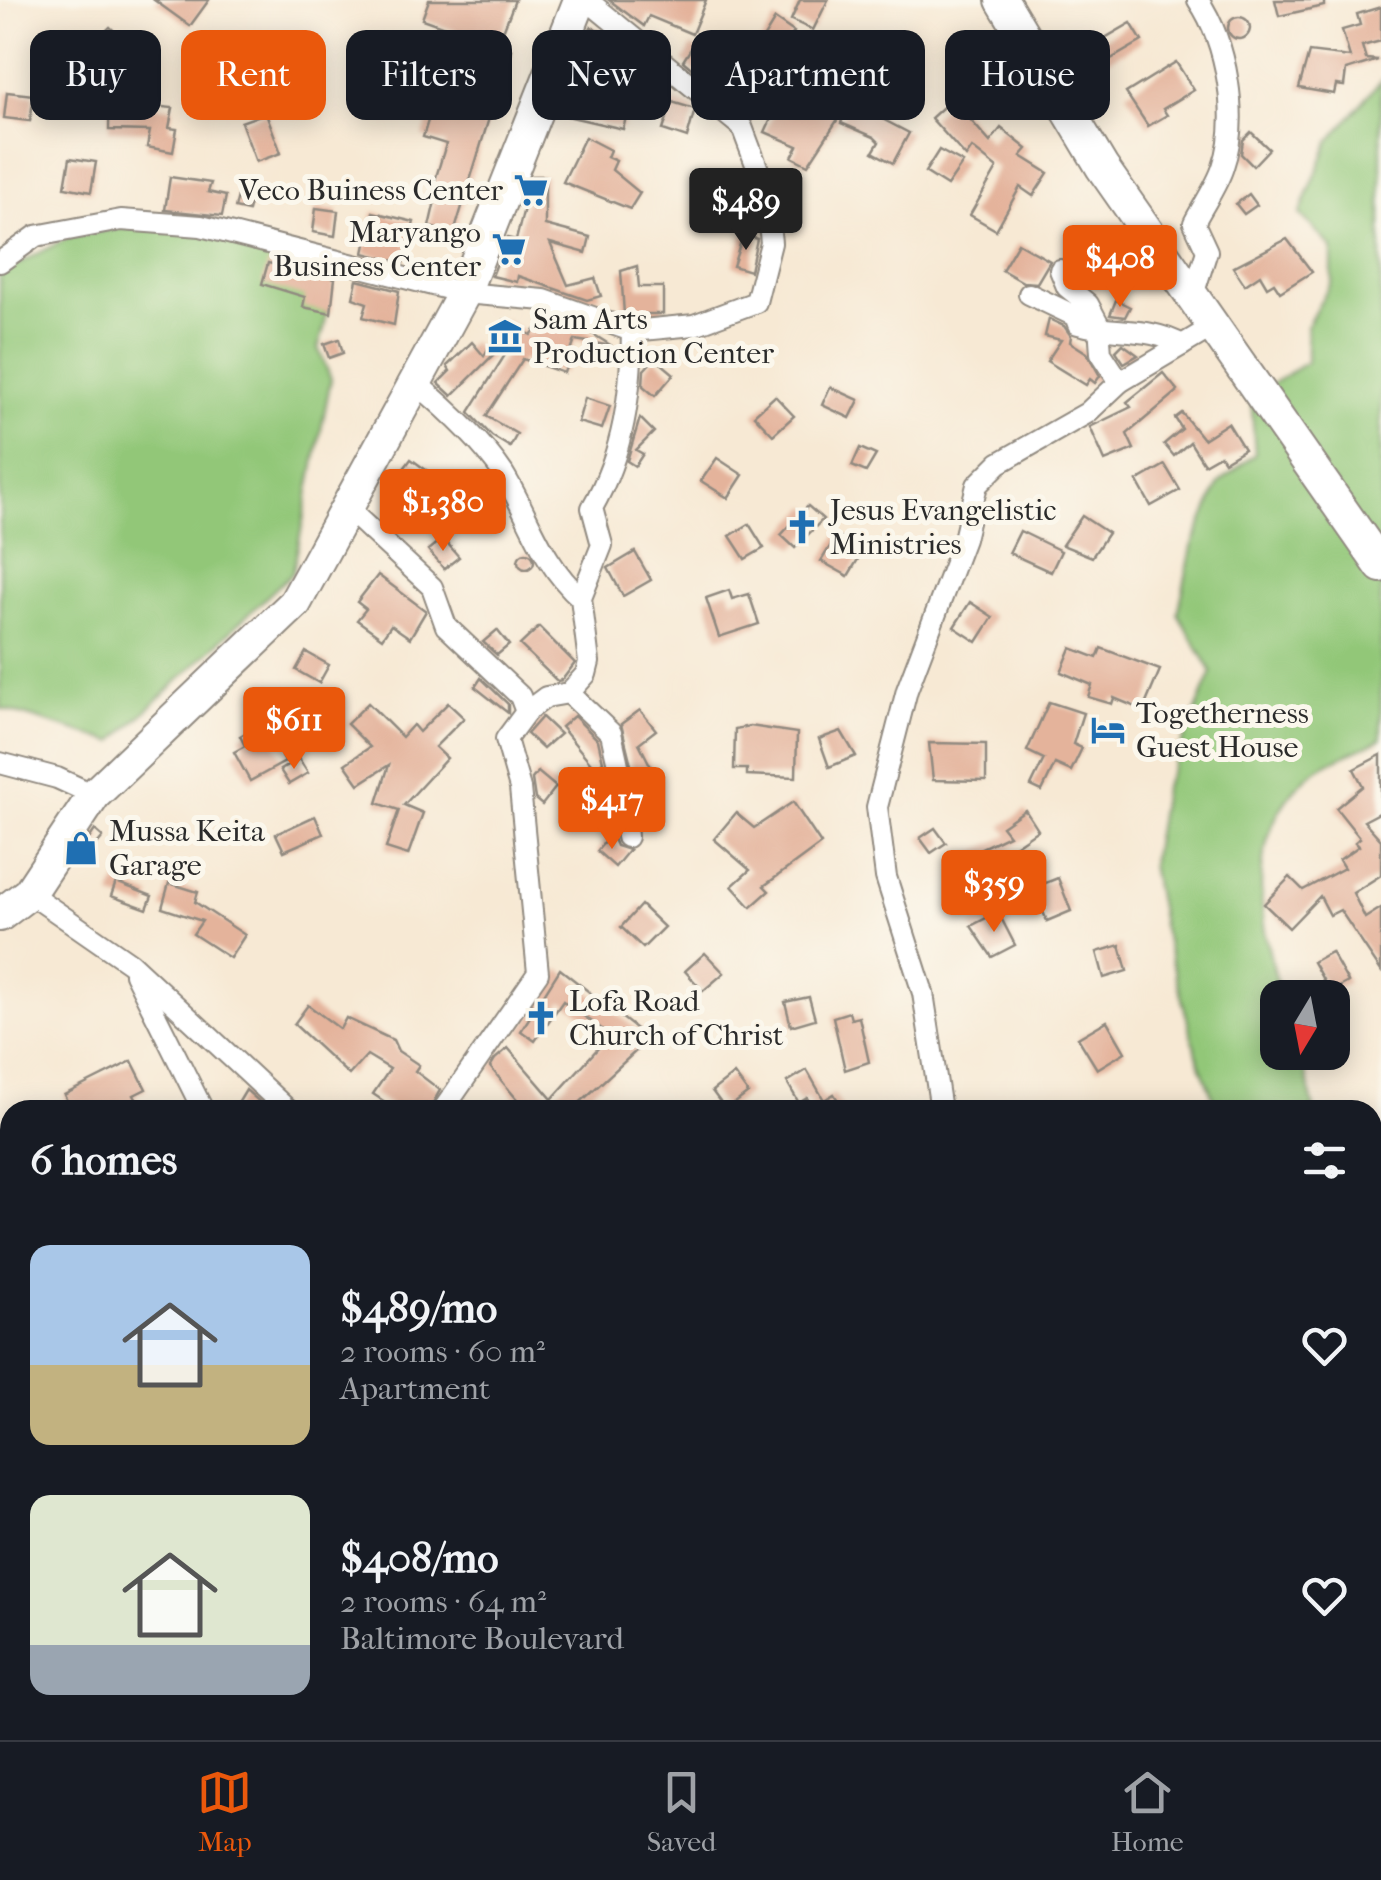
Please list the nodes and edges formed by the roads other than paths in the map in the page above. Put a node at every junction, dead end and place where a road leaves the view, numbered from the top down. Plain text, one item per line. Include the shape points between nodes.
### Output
1 (584, 0) edge
2 (1002, 0) edge
3 (1198, 0) edge
4 (0, 262) edge
5 (1060, 270) dead end
6 (464, 293) junction
7 (1029, 294) dead end
8 (1193, 296) junction
9 (1214, 326) junction
10 (1099, 330) junction
11 (632, 331) junction
12 (1182, 344) junction
13 (1120, 382) junction
14 (416, 383) junction
15 (348, 509) junction
16 (1381, 566) edge
17 (581, 598) junction
18 (569, 693) junction
19 (526, 712) junction
20 (0, 762) edge
21 (94, 796) junction
22 (627, 837) dead end
23 (28, 893) junction
24 (0, 914) edge
25 (130, 963) junction
26 (198, 1100) edge
27 (277, 1100) edge
28 (451, 1100) edge
29 (940, 1100) edge

1 - 6 main road
1 - 11 street via 742,128 766,190 770,243 756,302 694,325
2 - 8 main road via 1102,167
3 - 8 street via 1226,78 1230,129 1223,168 1194,223 1207,250
4 - 6 street via 36,236 120,220 200,226
5 - 10 street
6 - 11 street via 544,300
6 - 14 main road
7 - 10 street
8 - 9 main road
9 - 12 street
9 - 16 main road
10 - 12 street via 1163,334
10 - 13 street via 1101,354
11 - 17 street via 630,407 592,508 602,545
12 - 13 street
13 - 29 street via 1087,413 998,463 977,485 964,539 907,690 878,807 886,877 922,993
14 - 15 main road
14 - 17 street via 484,448 558,578
15 - 19 street via 432,587 446,626 520,696
15 - 21 main road via 295,603
17 - 18 street via 589,662
18 - 19 street via 546,697
18 - 22 street via 610,733
19 - 28 street via 506,739 520,788 538,973
20 - 21 street
21 - 23 main road
23 - 24 main road
23 - 25 street
25 - 26 street
25 - 27 street

